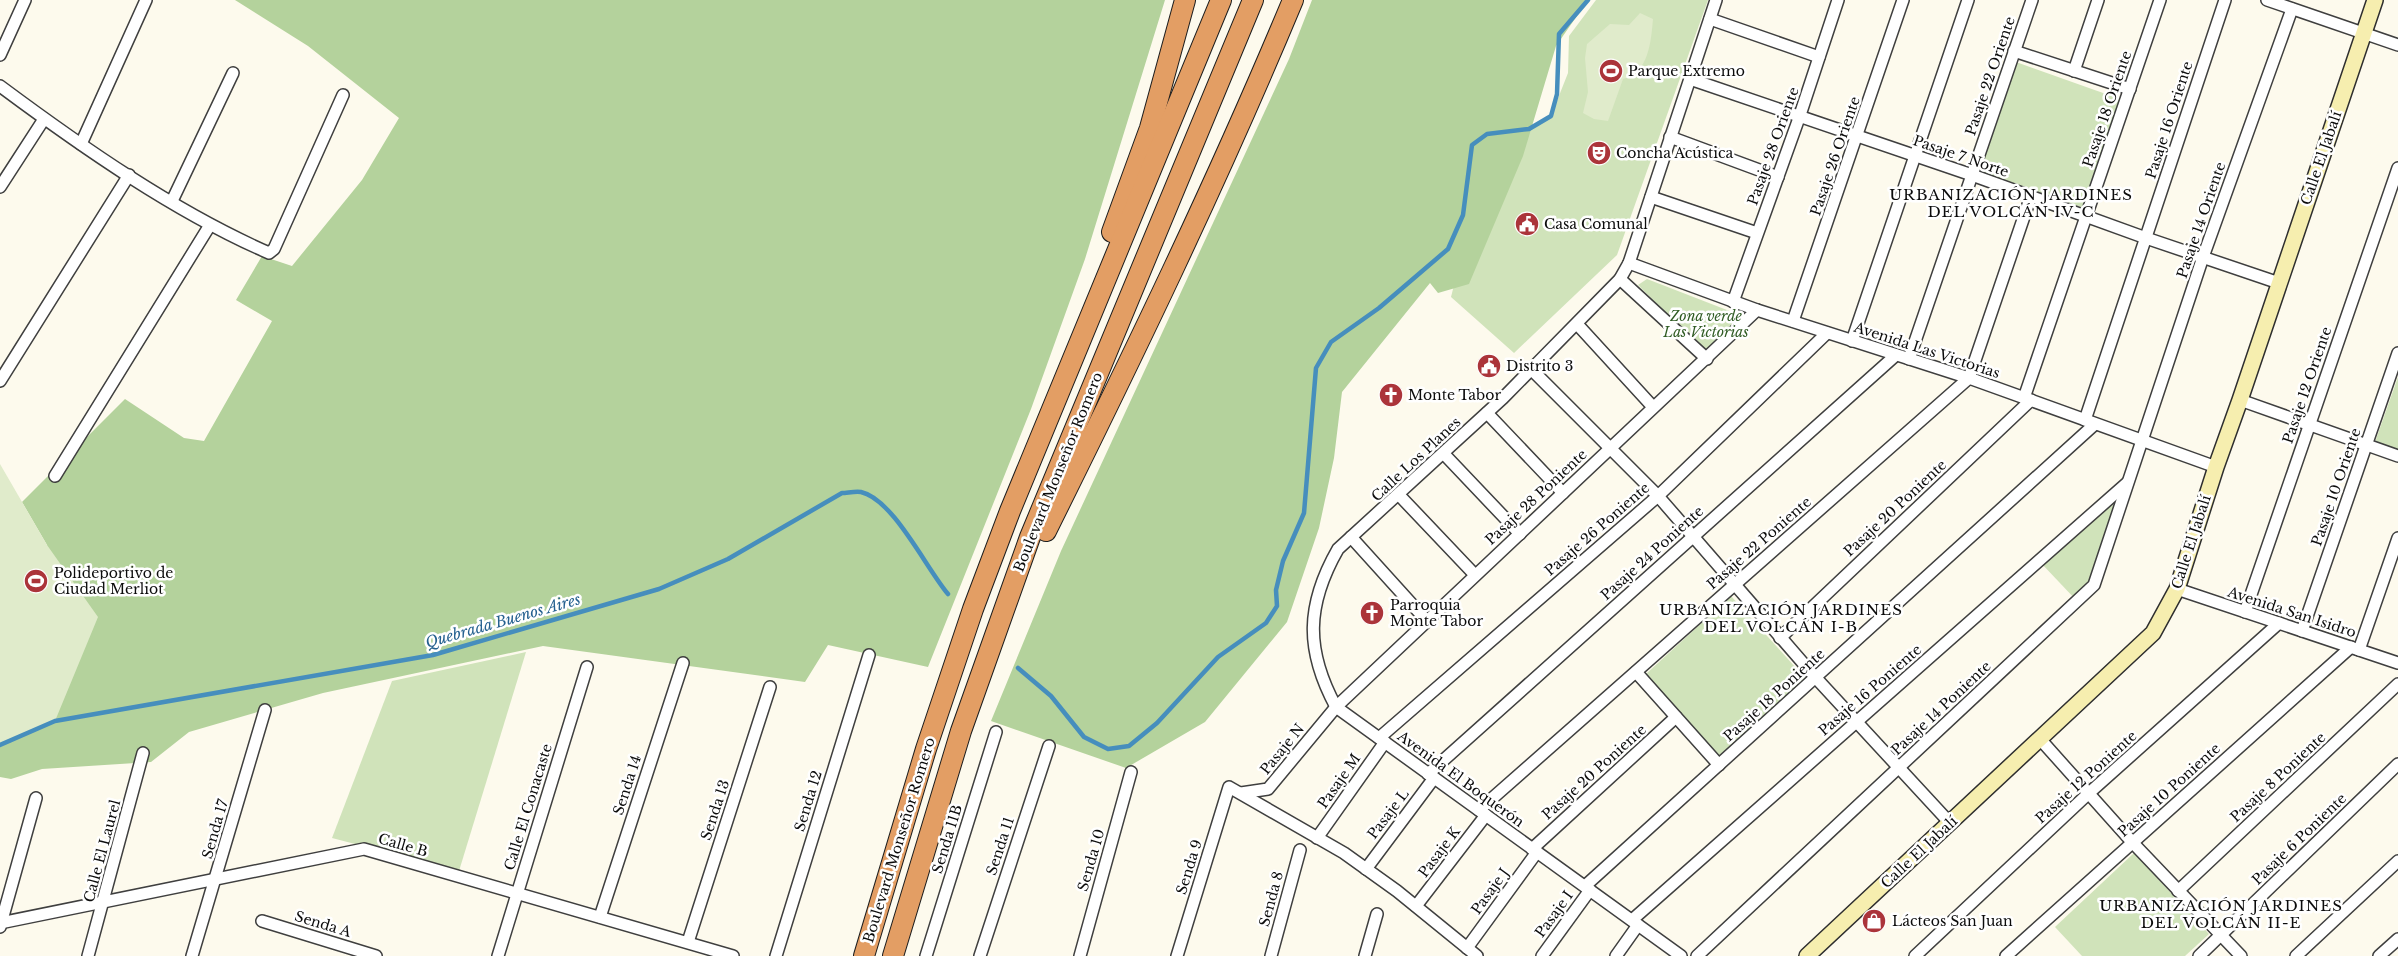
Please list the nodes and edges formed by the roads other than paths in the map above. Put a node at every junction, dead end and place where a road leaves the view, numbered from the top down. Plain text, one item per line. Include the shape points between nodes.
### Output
1 (25, 0) edge
2 (146, 0) edge
3 (1185, 0) edge
4 (1221, 0) edge
5 (1253, 0) edge
6 (1293, 0) edge
7 (1716, 0) edge
8 (1838, 0) edge
9 (1904, 0) edge
10 (1968, 0) edge
11 (2032, 0) edge
12 (2098, 0) edge
13 (2160, 0) edge
14 (2225, 0) edge
15 (2267, 0) edge
16 (2375, 0) edge
17 (2292, 9) junction
18 (1710, 18) junction
19 (2363, 33) junction
20 (2398, 45) edge
21 (2014, 51) junction
22 (0, 55) edge
23 (1819, 57) junction
24 (2074, 71) junction
25 (233, 73) dead end
26 (1690, 79) junction
27 (0, 86) edge
28 (2130, 90) junction
29 (343, 95) dead end
30 (1800, 118) junction
31 (44, 119) junction
32 (1858, 136) junction
33 (1670, 137) junction
34 (81, 144) junction
35 (1915, 156) junction
36 (2398, 168) edge
37 (128, 175) junction
38 (1972, 175) junction
39 (1778, 177) junction
40 (0, 187) edge
41 (2031, 196) junction
42 (1651, 197) junction
43 (172, 201) junction
44 (2087, 217) junction
45 (210, 225) junction
46 (1757, 233) junction
47 (2146, 238) junction
48 (2203, 257) junction
49 (1629, 263) junction
50 (1620, 279) junction
51 (2279, 283) junction
52 (1733, 302) junction
53 (1757, 310) junction
54 (1793, 321) junction
55 (1577, 324) junction
56 (1827, 332) junction
57 (1852, 341) junction
58 (2398, 353) edge
59 (1896, 355) junction
60 (1707, 359) junction
61 (1909, 359) junction
62 (1532, 369) junction
63 (1969, 378) junction
64 (0, 381) edge
65 (2028, 399) junction
66 (2240, 400) junction
67 (1653, 408) junction
68 (1488, 412) junction
69 (2090, 422) junction
70 (2309, 425) junction
71 (2142, 442) junction
72 (2366, 444) junction
73 (1610, 448) junction
74 (1444, 454) junction
75 (2398, 456) edge
76 (2216, 467) junction
77 (55, 476) dead end
78 (2128, 483) junction
79 (1563, 493) junction
80 (1399, 495) junction
81 (1658, 496) junction
82 (1010, 511) junction
83 (1520, 534) junction
84 (1351, 537) junction
85 (1693, 537) junction
86 (2398, 538) edge
87 (1323, 575) joint
88 (1475, 575) junction
89 (1734, 585) junction
90 (2177, 589) junction
91 (2245, 612) junction
92 (1426, 621) junction
93 (2279, 623) junction
94 (998, 628) junction
95 (2302, 631) junction
96 (1780, 638) junction
97 (2355, 648) junction
98 (869, 655) dead end
99 (683, 663) dead end
100 (2398, 663) edge
101 (587, 667) dead end
102 (1636, 672) junction
103 (1816, 678) junction
104 (2398, 684) edge
105 (770, 687) dead end
106 (1336, 707) junction
107 (265, 710) dead end
108 (1676, 717) junction
109 (1856, 722) junction
110 (996, 732) dead end
111 (2040, 739) junction
112 (1382, 740) junction
113 (1050, 746) dead end
114 (143, 753) dead end
115 (2398, 764) edge
116 (1720, 765) junction
117 (1899, 768) junction
118 (1131, 772) dead end
119 (1431, 776) junction
120 (2089, 793) junction
121 (1241, 794) junction
122 (36, 798) dead end
123 (1482, 813) junction
124 (1950, 824) junction
125 (1317, 838) junction
126 (2133, 843) junction
127 (1300, 850) dead end
128 (1535, 850) junction
129 (2398, 861) edge
130 (1366, 869) junction
131 (216, 879) junction
132 (1587, 888) junction
133 (2178, 891) junction
134 (518, 893) junction
135 (104, 902) junction
136 (1416, 906) junction
137 (1377, 914) dead end
138 (600, 917) junction
139 (262, 921) dead end
140 (1635, 923) junction
141 (0, 924) edge
142 (2221, 935) junction
143 (2398, 939) edge
144 (688, 942) junction
145 (1467, 948) junction
146 (88, 956) edge
147 (192, 956) edge
148 (376, 956) edge
149 (498, 956) edge
150 (733, 956) edge
151 (776, 956) edge
152 (864, 956) edge
153 (893, 956) edge
154 (926, 956) edge
155 (980, 956) edge
156 (1080, 956) edge
157 (1177, 956) edge
158 (1271, 956) edge
159 (1365, 956) edge
160 (1476, 956) edge
161 (1542, 956) edge
162 (1616, 956) edge
163 (1681, 956) edge
164 (1697, 956) edge
165 (1808, 956) edge
166 (1915, 956) edge
167 (2006, 956) edge
168 (2199, 956) edge
169 (2241, 956) edge
170 (2296, 956) edge
171 (2379, 956) edge

1 - 22 street
2 - 34 street
3 - 82 highway via 1150,128
4 - 82 highway, Boulevard Monseñor Romero
5 - 94 highway, Boulevard Monseñor Romero via 1030,537
6 - 94 highway via 1257,89 1178,260
7 - 18 street, Calle Los Planes
8 - 23 street, Pasaje 28 Oriente
9 - 32 street, Pasaje 26 Oriente
10 - 35 street
11 - 21 street, Pasaje 22 Oriente
12 - 24 street
13 - 28 street, Pasaje 18 Oriente
14 - 47 street, Pasaje 16 Oriente
15 - 17 street
16 - 19 main road, Calle El Jabalí
17 - 19 street
17 - 48 street, Pasaje 14 Oriente
18 - 23 street
18 - 26 street, Calle Los Planes
19 - 20 street
19 - 51 main road, Calle El Jabalí
21 - 24 street
21 - 38 street, Pasaje 22 Oriente
23 - 30 street, Pasaje 28 Oriente
24 - 28 street
25 - 43 street
26 - 30 street, Pasaje 7 Norte
26 - 33 street, Calle Los Planes
27 - 31 street
28 - 44 street, Pasaje 18 Oriente
29 - 45 street via 272,253
30 - 32 street, Pasaje 7 Norte
30 - 39 street, Pasaje 28 Oriente
31 - 34 street
31 - 40 street
32 - 35 street, Pasaje 7 Norte
32 - 54 street, Pasaje 26 Oriente
33 - 39 street
33 - 42 street, Calle Los Planes
34 - 37 street
35 - 38 street, Pasaje 7 Norte
35 - 57 street
36 - 70 street, Pasaje 12 Oriente
37 - 43 street
37 - 64 street
38 - 41 street, Pasaje 7 Norte
38 - 61 street, Pasaje 22 Oriente
39 - 46 street, Pasaje 28 Oriente
41 - 44 street, Pasaje 7 Norte
41 - 63 street
42 - 46 street
42 - 49 street, Calle Los Planes
43 - 45 street
44 - 47 street, Pasaje 7 Norte
44 - 65 street, Pasaje 18 Oriente
45 - 77 street
46 - 52 street, Pasaje 28 Oriente
47 - 48 street, Pasaje 7 Norte
47 - 69 street, Pasaje 16 Oriente
48 - 51 street, Pasaje 7 Norte
48 - 71 street, Pasaje 14 Oriente
49 - 50 street, Calle Los Planes
49 - 52 street, Avenida Las Victorias
50 - 55 street, Calle Los Planes
50 - 60 street
51 - 66 main road, Calle El Jabalí
52 - 53 street, Avenida Las Victorias
53 - 54 street, Avenida Las Victorias
53 - 60 street, Pasaje 28 Poniente
54 - 56 street, Avenida Las Victorias
55 - 62 street, Calle Los Planes
55 - 67 street
56 - 57 street, Avenida Las Victorias
56 - 81 street, Pasaje 26 Poniente
57 - 59 street, Avenida Las Victorias
58 - 72 street, Pasaje 10 Oriente
59 - 61 street, Avenida Las Victorias
59 - 85 street, Pasaje 24 Poniente
60 - 67 street, Pasaje 28 Poniente
61 - 63 street, Avenida Las Victorias
62 - 68 street, Calle Los Planes
62 - 73 street
63 - 65 street, Avenida Las Victorias
63 - 89 street, Pasaje 22 Poniente
65 - 69 street, Avenida Las Victorias
65 - 96 street, Pasaje 20 Poniente
66 - 70 street
66 - 76 main road, Calle El Jabalí
67 - 73 street, Pasaje 28 Poniente
68 - 74 street, Calle Los Planes
68 - 79 street
69 - 71 street, Avenida Las Victorias
69 - 103 street, Pasaje 18 Poniente
70 - 72 street
70 - 91 street, Pasaje 12 Oriente
71 - 76 street, Avenida Las Victorias
71 - 78 street, Pasaje 14 Poniente
72 - 75 street
72 - 95 street, Pasaje 10 Oriente
73 - 79 street, Pasaje 28 Poniente
73 - 81 street
74 - 80 street, Calle Los Planes
74 - 83 street
76 - 90 main road, Calle El Jabalí
78 - 109 street, Pasaje 16 Poniente
78 - 117 street, Pasaje 14 Poniente via 2094,585
79 - 83 street, Pasaje 28 Poniente
80 - 84 street, Calle Los Planes
80 - 88 street
81 - 85 street
81 - 112 street, Pasaje 26 Poniente
82 - 152 highway, Boulevard Monseñor Romero via 939,707
83 - 88 street, Pasaje 28 Poniente
84 - 87 street, Calle Los Planes via 1338,549
84 - 92 street
85 - 89 street
85 - 119 street, Pasaje 24 Poniente
86 - 97 street
87 - 106 street, Avenida El Boquerón via 1313,618 1314,641 1324,686
88 - 92 street, Pasaje 28 Poniente
89 - 96 street
89 - 102 street, Pasaje 22 Poniente
90 - 91 street, Avenida San Isidro
90 - 111 main road, Calle El Jabalí via 2153,633
91 - 93 street, Avenida San Isidro
92 - 106 street, Pasaje 28 Poniente
93 - 95 street, Avenida San Isidro
93 - 120 street, Pasaje 12 Poniente
94 - 153 highway, Boulevard Monseñor Romero via 961,731
95 - 97 street, Avenida San Isidro
96 - 103 street
97 - 100 street, Avenida San Isidro
97 - 126 street, Pasaje 10 Poniente
98 - 151 street, Senda 12
99 - 138 street, Senda 14
101 - 134 street, Calle El Conacaste
102 - 108 street
102 - 123 street, Pasaje 22 Poniente
103 - 109 street
103 - 116 street, Pasaje 18 Poniente
104 - 133 street, Pasaje 8 Poniente
105 - 144 street, Senda 13
106 - 112 street, Avenida El Boquerón
106 - 121 street, Pasaje N via 1268,789
107 - 131 street, Senda 17
108 - 116 street
108 - 128 street, Pasaje 20 Poniente
109 - 117 street
109 - 140 street, Pasaje 16 Poniente
110 - 154 street, Senda 11B
111 - 120 street
111 - 124 main road, Calle El Jabalí
112 - 119 street, Avenida El Boquerón
112 - 125 street, Pasaje M
113 - 155 street, Senda 11
114 - 135 street, Calle El Laurel
115 - 142 street, Pasaje 6 Poniente
116 - 132 street, Pasaje 18 Poniente
117 - 124 street
117 - 164 street, Pasaje 14 Poniente
118 - 156 street, Senda 10
119 - 123 street, Avenida El Boquerón
119 - 130 street, Pasaje L
120 - 126 street
120 - 166 street, Pasaje 12 Poniente
121 - 125 street
121 - 157 street, Senda 9 via 1230,787
122 - 141 street
123 - 128 street, Avenida El Boquerón
123 - 136 street, Pasaje K
124 - 165 main road, Calle El Jabalí
125 - 130 street
126 - 133 street
126 - 167 street, Pasaje 10 Poniente
127 - 158 street, Senda 8
128 - 132 street, Avenida El Boquerón
128 - 145 street, Pasaje J
129 - 170 street
130 - 136 street
131 - 134 street, Calle B via 364,849
131 - 135 street, Calle B
131 - 147 street, Senda 17
132 - 140 street, Avenida El Boquerón
132 - 161 street, Pasaje I
133 - 142 street
134 - 138 street, Calle B
134 - 149 street, Calle El Conacaste
135 - 141 street, Calle B
135 - 146 street, Calle El Laurel
136 - 145 street
137 - 159 street
138 - 144 street, Calle B
139 - 148 street, Senda A
140 - 162 street, Pasaje 16 Poniente
140 - 163 street, Avenida El Boquerón
142 - 168 street, Pasaje 6 Poniente
142 - 169 street
143 - 171 street
144 - 150 street, Calle B
145 - 160 street

